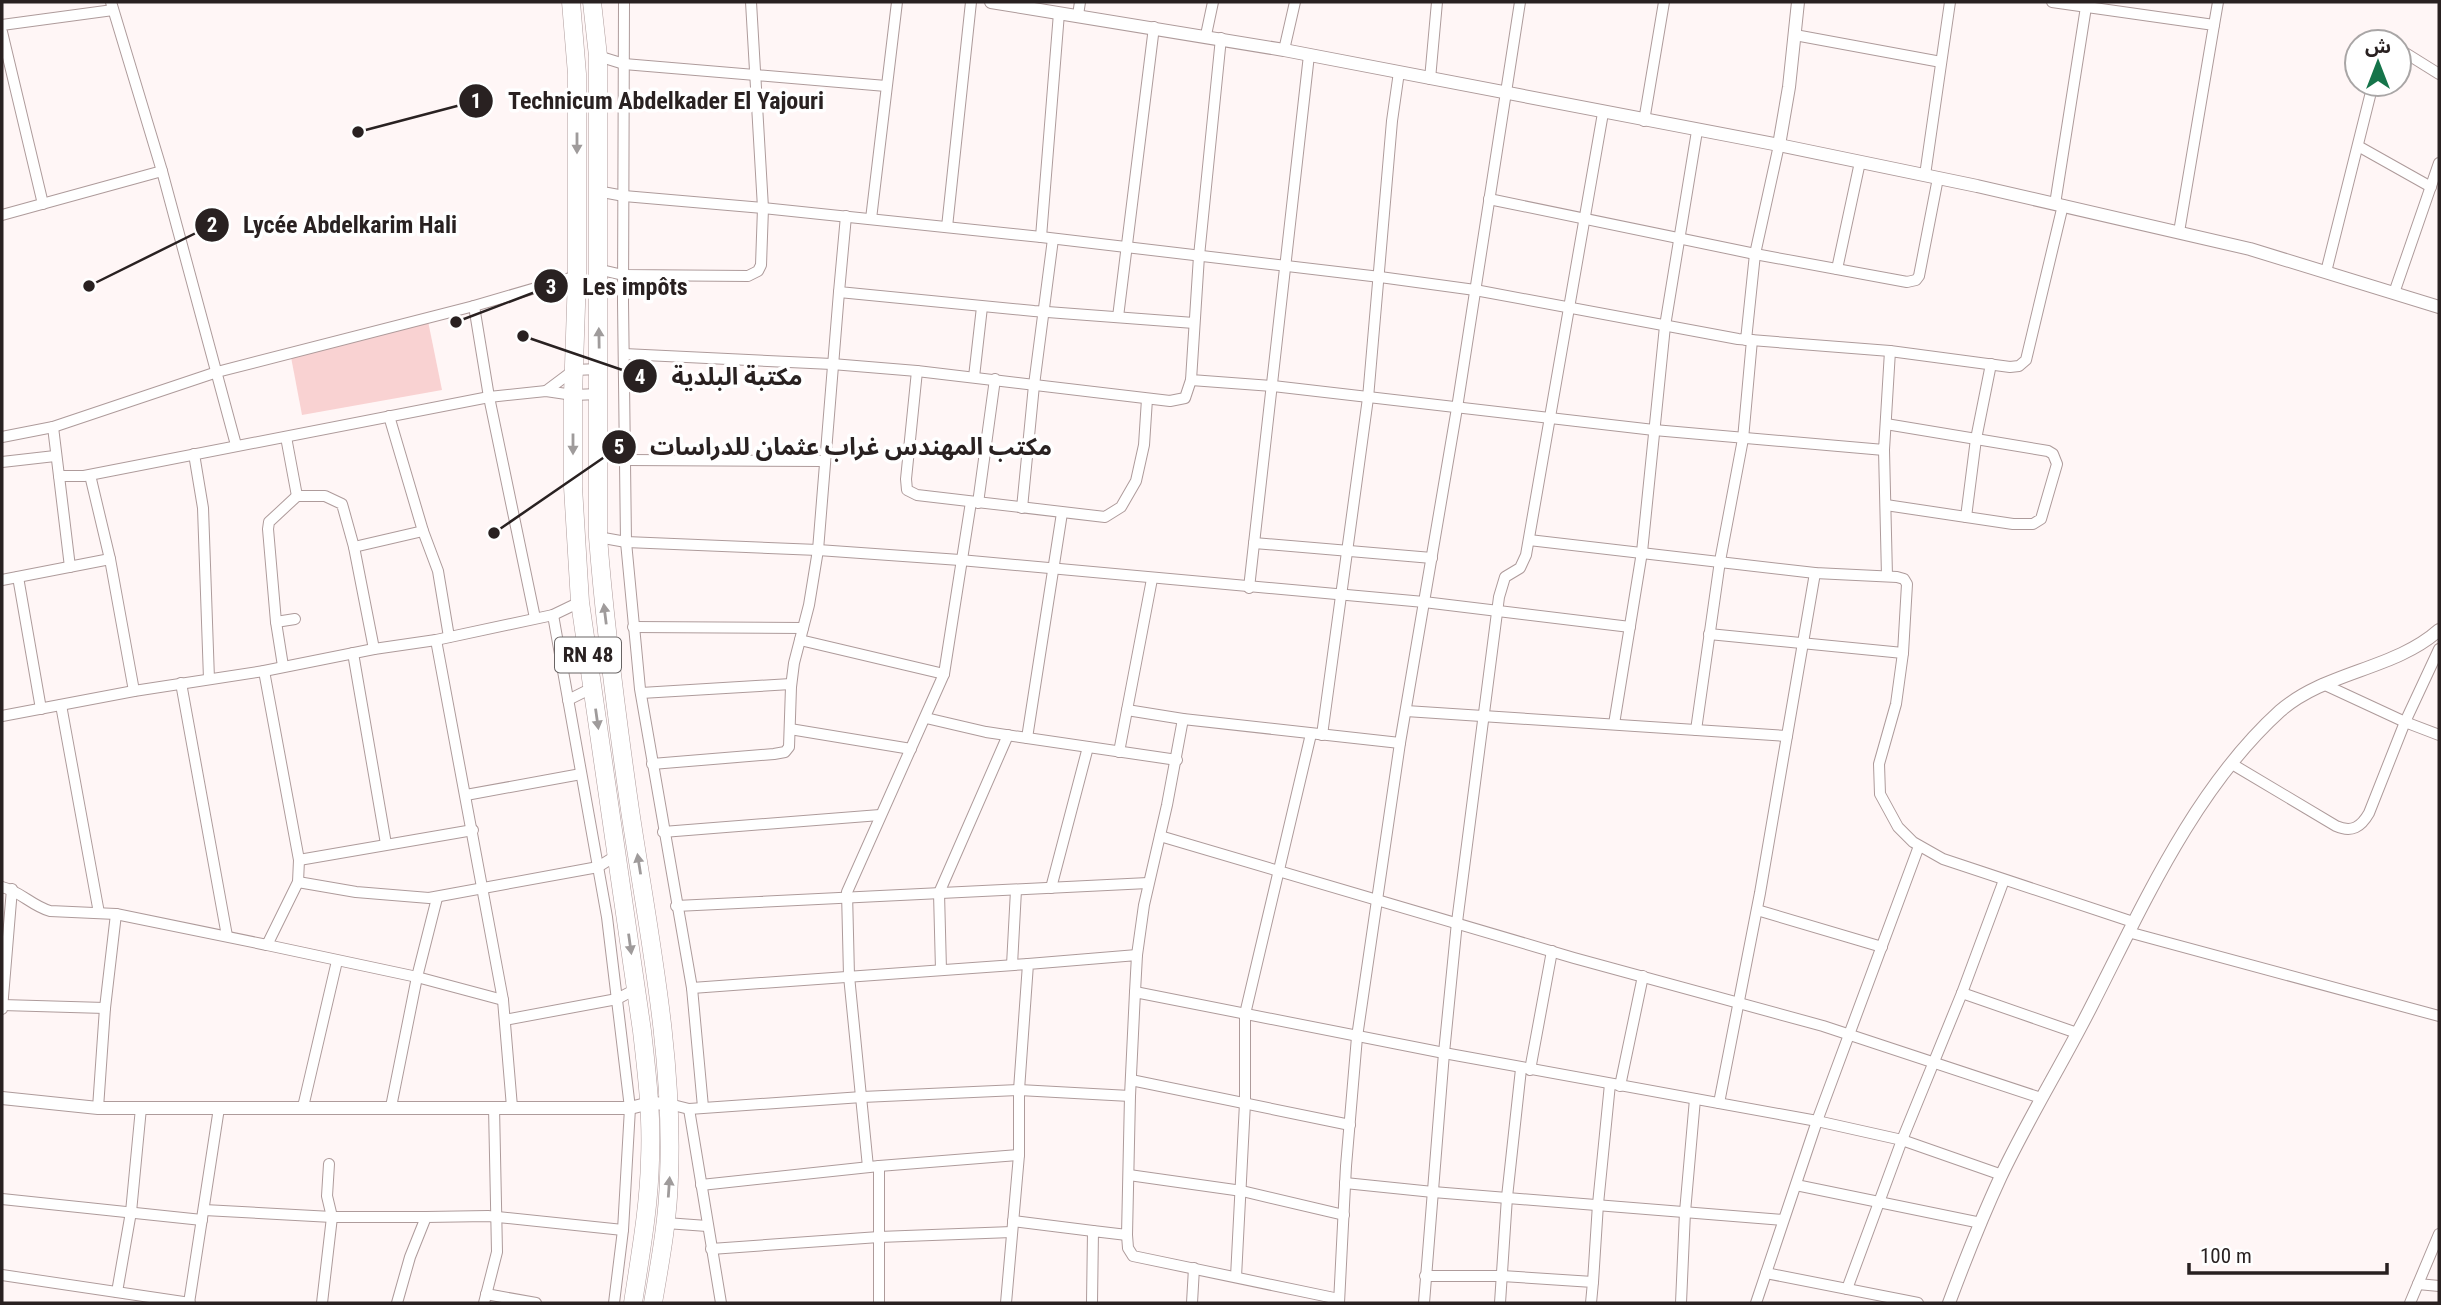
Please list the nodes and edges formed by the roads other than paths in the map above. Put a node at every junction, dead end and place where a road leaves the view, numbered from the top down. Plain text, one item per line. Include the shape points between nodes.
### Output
1 (571, 2) edge
2 (592, 2) edge
3 (624, 2) edge
4 (751, 2) edge
5 (897, 2) edge
6 (971, 2) edge
7 (991, 2) edge
8 (1080, 2) edge
9 (1213, 2) edge
10 (1296, 2) edge
11 (1437, 2) edge
12 (1520, 2) edge
13 (1664, 2) edge
14 (1795, 2) edge
15 (1950, 2) edge
16 (2052, 2) edge
17 (2218, 2) edge
18 (1028, 5) edge
19 (112, 6) edge
20 (2086, 7) junction
21 (2127, 7) edge
22 (1059, 13) junction
23 (1078, 15) junction
24 (2, 25) edge
25 (2214, 25) junction
26 (1154, 27) junction
27 (2, 32) edge
28 (1206, 35) junction
29 (1795, 35) junction
30 (1221, 38) junction
31 (1284, 50) junction
32 (1309, 55) junction
33 (598, 56) junction
34 (2413, 58) edge
35 (1941, 62) junction
36 (624, 64) junction
37 (1399, 72) junction
38 (755, 73) junction
39 (2439, 74) edge
40 (1430, 79) junction
41 (886, 86) junction
42 (1506, 94) junction
43 (2370, 98) edge
44 (1604, 113) junction
45 (1644, 121) junction
46 (1697, 131) junction
47 (1779, 145) junction
48 (2358, 146) junction
49 (1860, 162) junction
50 (2439, 163) edge
51 (162, 171) junction
52 (1925, 176) junction
53 (1938, 178) junction
54 (2431, 187) junction
55 (597, 191) junction
56 (624, 196) junction
57 (1489, 199) junction
58 (43, 204) junction
59 (2059, 205) junction
60 (763, 208) junction
61 (2, 215) edge
62 (846, 216) junction
63 (870, 219) junction
64 (1584, 220) junction
65 (947, 227) junction
66 (2179, 232) junction
67 (1041, 237) junction
68 (1053, 239) junction
69 (1679, 239) junction
70 (1127, 247) junction
71 (1755, 254) junction
72 (1199, 256) junction
73 (1284, 267) junction
74 (597, 269) junction
75 (1837, 269) junction
76 (2326, 272) junction
77 (623, 275) junction
78 (578, 276) junction
79 (1380, 277) junction
80 (1475, 290) junction
81 (839, 292) junction
82 (2394, 293) junction
83 (474, 306) junction
84 (982, 307) junction
85 (1569, 307) junction
86 (2439, 307) edge
87 (1044, 312) junction
88 (1118, 317) junction
89 (1194, 323) junction
90 (1665, 326) junction
91 (1749, 340) junction
92 (1890, 351) junction
93 (624, 354) junction
94 (832, 364) junction
95 (1991, 365) junction
96 (599, 369) junction
97 (574, 370) junction
98 (217, 372) junction
99 (917, 372) junction
100 (974, 377) junction
101 (995, 379) junction
102 (1191, 380) junction
103 (1034, 385) junction
104 (1273, 386) junction
105 (546, 391) junction
106 (599, 394) junction
107 (572, 395) junction
108 (489, 397) junction
109 (1368, 398) junction
110 (1147, 399) junction
111 (1457, 408) junction
112 (389, 416) junction
113 (1552, 419) junction
114 (1886, 424) junction
115 (53, 427) junction
116 (1654, 430) junction
117 (2, 437) edge
118 (286, 437) junction
119 (1742, 439) junction
120 (1976, 439) junction
121 (236, 445) junction
122 (1884, 450) junction
123 (194, 454) junction
124 (55, 456) junction
125 (626, 460) junction
126 (5, 461) edge
127 (825, 461) junction
128 (90, 475) junction
129 (59, 476) junction
130 (297, 496) junction
131 (974, 502) junction
132 (1886, 505) junction
133 (1023, 508) junction
134 (1062, 513) junction
135 (1966, 517) junction
136 (423, 531) junction
137 (598, 537) junction
138 (1529, 540) junction
139 (626, 542) junction
140 (1254, 543) junction
141 (354, 547) junction
142 (818, 550) junction
143 (1349, 550) junction
144 (1642, 552) junction
145 (1432, 558) junction
146 (110, 559) junction
147 (960, 560) junction
148 (1720, 561) junction
149 (70, 567) junction
150 (1055, 569) junction
151 (1815, 573) junction
152 (1887, 576) junction
153 (18, 577) junction
154 (1152, 579) junction
155 (2, 580) edge
156 (1249, 588) junction
157 (1342, 596) junction
158 (580, 602) junction
159 (1424, 602) junction
160 (1497, 611) junction
161 (553, 615) junction
162 (535, 618) junction
163 (295, 619) dead end
164 (276, 622) junction
165 (633, 627) junction
166 (1630, 627) junction
167 (803, 628) junction
168 (2439, 630) edge
169 (1709, 634) junction
170 (449, 637) junction
171 (436, 640) junction
172 (800, 640) junction
173 (2433, 642) edge
174 (1803, 643) junction
175 (374, 649) junction
176 (2439, 649) edge
177 (353, 653) junction
178 (1903, 653) junction
179 (283, 666) junction
180 (264, 671) junction
181 (944, 674) junction
182 (209, 679) junction
183 (181, 683) junction
184 (791, 684) junction
185 (2323, 684) junction
186 (592, 688) junction
187 (134, 691) junction
188 (640, 693) junction
189 (568, 700) junction
190 (61, 705) junction
191 (41, 709) junction
192 (1128, 710) junction
193 (1405, 711) junction
194 (2, 716) edge
195 (1483, 716) junction
196 (926, 718) junction
197 (1183, 719) junction
198 (2405, 722) junction
199 (1614, 724) junction
200 (790, 729) junction
201 (1696, 730) junction
202 (1317, 734) junction
203 (1008, 735) junction
204 (2439, 735) edge
205 (1787, 736) junction
206 (1027, 738) junction
207 (1400, 743) junction
208 (1087, 747) junction
209 (911, 749) junction
210 (1119, 752) junction
211 (1177, 760) junction
212 (652, 764) junction
213 (2232, 764) junction
214 (582, 774) junction
215 (466, 794) junction
216 (880, 815) junction
217 (473, 830) junction
218 (663, 832) junction
219 (1160, 836) junction
220 (386, 844) junction
221 (1919, 846) junction
222 (617, 855) junction
223 (299, 860) junction
224 (598, 867) junction
225 (1279, 872) junction
226 (2004, 880) junction
227 (298, 882) junction
228 (1148, 883) junction
229 (7, 888) edge
230 (483, 888) junction
231 (1051, 888) junction
232 (1016, 890) junction
233 (939, 893) junction
234 (438, 898) junction
235 (846, 898) junction
236 (1377, 898) junction
237 (676, 906) junction
238 (625, 909) junction
239 (1757, 910) junction
240 (99, 913) junction
241 (116, 914) junction
242 (607, 917) junction
243 (1457, 922) junction
244 (2131, 927) junction
245 (227, 936) junction
246 (267, 945) junction
247 (1882, 947) junction
248 (1552, 951) junction
249 (1137, 955) junction
250 (337, 961) junction
251 (1028, 964) junction
252 (1012, 965) junction
253 (941, 970) junction
254 (417, 976) junction
255 (849, 976) junction
256 (1643, 976) junction
257 (692, 988) junction
258 (636, 989) junction
259 (1135, 992) junction
260 (1962, 993) junction
261 (617, 999) junction
262 (503, 1000) junction
263 (1739, 1003) junction
264 (2, 1007) edge
265 (105, 1008) junction
266 (1245, 1014) junction
267 (2439, 1016) edge
268 (505, 1020) junction
269 (2077, 1032) junction
270 (1850, 1035) junction
271 (1357, 1037) junction
272 (1444, 1053) junction
273 (1933, 1062) junction
274 (1526, 1070) junction
275 (1131, 1080) junction
276 (1615, 1085) junction
277 (1019, 1090) junction
278 (1130, 1096) junction
279 (862, 1097) junction
280 (2, 1098) edge
281 (2041, 1098) junction
282 (1695, 1099) junction
283 (650, 1103) junction
284 (1245, 1103) junction
285 (1718, 1103) junction
286 (670, 1104) junction
287 (303, 1107) junction
288 (391, 1107) junction
289 (494, 1107) junction
290 (512, 1107) junction
291 (703, 1107) junction
292 (98, 1108) junction
293 (141, 1108) junction
294 (219, 1108) junction
295 (630, 1108) junction
296 (688, 1109) junction
297 (1817, 1121) junction
298 (1350, 1125) junction
299 (1902, 1140) junction
300 (1019, 1155) junction
301 (329, 1164) dead end
302 (873, 1167) junction
303 (1129, 1175) junction
304 (2002, 1175) junction
305 (1345, 1183) junction
306 (701, 1185) junction
307 (1796, 1185) junction
308 (1242, 1191) junction
309 (1433, 1192) junction
310 (1507, 1197) junction
311 (2, 1199) edge
312 (1880, 1203) junction
313 (1598, 1204) junction
314 (131, 1212) junction
315 (1685, 1212) junction
316 (1344, 1214) junction
317 (203, 1215) junction
318 (332, 1217) junction
319 (426, 1217) junction
320 (496, 1217) junction
321 (1783, 1220) junction
322 (666, 1223) junction
323 (1981, 1223) junction
324 (707, 1226) junction
325 (1013, 1226) junction
326 (623, 1230) junction
327 (1093, 1231) junction
328 (2439, 1234) edge
329 (1127, 1235) junction
330 (880, 1237) junction
331 (710, 1249) junction
332 (1194, 1268) junction
333 (1766, 1273) junction
334 (2, 1275) edge
335 (1426, 1276) junction
336 (1502, 1276) junction
337 (1236, 1277) junction
338 (1593, 1282) junction
339 (2418, 1284) junction
340 (2439, 1286) edge
341 (1847, 1289) junction
342 (117, 1292) junction
343 (1859, 1298) edge
344 (485, 1299) edge
345 (1339, 1301) edge
346 (189, 1303) edge
347 (322, 1303) edge
348 (397, 1303) edge
349 (536, 1303) edge
350 (614, 1303) edge
351 (633, 1303) edge
352 (653, 1303) edge
353 (721, 1303) edge
354 (880, 1303) edge
355 (1006, 1303) edge
356 (1092, 1303) edge
357 (1192, 1303) edge
358 (1424, 1303) edge
359 (1500, 1303) edge
360 (1591, 1303) edge
361 (1681, 1303) edge
362 (1756, 1303) edge
363 (1918, 1303) edge
364 (1950, 1303) edge
365 (2410, 1303) edge

1 -> 78 highway, RN 48 via 578,74
2 - 33 highway, RN 48
3 - 36 street
4 - 38 street
5 - 41 street
6 - 65 street
7 - 18 street
8 - 23 street
9 - 28 street
10 - 31 street
11 - 40 street
12 - 42 street
13 - 45 street
14 - 29 street
15 - 35 street
16 - 20 street
17 - 25 street
18 - 22 street
19 - 24 street
19 - 51 street
20 - 21 street
20 - 59 street
21 - 25 street
22 - 23 street
22 - 67 street
23 - 26 street
25 - 66 street
26 - 28 street
26 - 70 street
27 - 58 street
28 - 30 street
29 - 35 street
29 - 47 street
30 - 31 street
30 - 72 street
31 - 32 street
32 - 37 street
32 - 73 street
33 - 36 street
33 - 55 highway, RN 48
34 - 39 street
35 - 52 street
36 - 38 street
36 - 56 street
37 - 40 street
37 - 79 street
38 - 41 street
38 - 60 street
40 - 42 street
41 - 63 street
42 - 44 street
42 - 57 street
43 - 48 street
44 - 45 street
44 - 64 street
45 - 46 street
46 - 47 street
46 - 69 street
47 - 49 street
47 - 71 street
48 - 54 street
48 - 76 street
49 - 52 street
49 - 75 street
50 - 54 street
51 - 58 street
51 - 98 street
52 - 53 street
53 - 59 street
53 - 75 street via 1916,280 1900,282
54 - 82 street
55 - 56 street
55 - 74 highway, RN 48
56 - 60 street
56 - 77 street
57 - 64 street
57 - 80 street
58 - 61 street
59 - 66 street
59 - 95 street via 2026,360 2015,367
60 - 62 street
60 - 77 street via 761,265 755,274
62 - 63 street
62 - 81 street
63 - 65 street
64 - 69 street
64 - 85 street
65 - 67 street
66 - 76 street
67 - 68 street
68 - 70 street
68 - 87 street
69 - 71 street
69 - 90 street
70 - 72 street
70 - 88 street
71 - 75 street
71 - 91 street
72 - 73 street
72 - 89 street
73 - 79 street
73 - 104 street
74 - 77 street
96 -> 74 highway, RN 48
76 - 82 street
77 - 93 street
78 - 83 street
78 - 97 highway, RN 48
79 - 80 street
79 - 109 street
80 - 85 street
80 - 111 street
81 - 84 street
81 - 94 street
82 - 86 street
83 - 98 street
83 - 108 street
84 - 87 street
84 - 100 street
85 - 90 street
85 - 113 street
87 - 88 street
87 - 103 street
88 - 89 street
89 - 102 street
90 - 91 street
90 - 116 street
91 - 92 street
91 - 119 street
92 - 95 street
92 - 114 street
93 - 94 street
93 - 125 street
94 - 99 street
94 - 127 street
95 - 120 street
96 - 97 street
96 - 106 highway, RN 48
97 - 105 street
97 - 107 highway, RN 48
98 - 115 street
98 - 121 street
99 - 100 street
99 - 131 street via 907,490
100 - 101 street
101 - 103 street
101 - 131 street
102 - 104 street
102 - 110 street via 1182,399
103 - 110 street
103 - 133 street
104 - 109 street
104 - 140 street
105 - 107 street
105 - 108 street
106 - 107 street
106 - 137 highway, RN 48
107 -> 158 highway, RN 48
108 - 112 street
108 - 162 street
109 - 111 street
109 - 143 street
110 - 134 street via 1141,464 1127,499 1105,517
111 - 113 street
111 - 145 street
112 - 118 street
112 - 136 street
113 - 116 street
113 - 138 street
114 - 120 street
114 - 122 street
115 - 117 street
115 - 124 street
116 - 119 street
116 - 144 street
117 - 126 street
118 - 121 street
118 - 130 street
119 - 122 street
119 - 148 street
120 - 135 street
120 - 135 street via 2048,451 2057,464 2038,523
121 - 123 street
122 - 132 street
123 - 128 street
123 - 182 street via 203,508
124 - 126 street
124 - 129 street
125 - 127 street
125 - 139 street
127 - 142 street
128 - 129 street
128 - 146 street
129 - 149 street
130 - 141 street via 324,496 342,504
130 - 164 street via 269,522
131 - 133 street
131 - 147 street
132 - 135 street
132 - 152 street
133 - 134 street
134 - 150 street
136 - 141 street
136 - 170 street via 438,571
137 - 139 street
286 -> 137 highway, RN 48
138 - 144 street
138 - 160 street via 1523,565 1502,583
139 - 142 street
139 - 165 street
140 - 143 street
140 - 156 street
141 - 175 street
142 - 147 street
142 - 167 street
143 - 145 street
143 - 157 street
144 - 148 street
144 - 166 street
145 - 159 street
146 - 149 street
146 - 187 street
147 - 150 street
147 - 181 street
148 - 151 street
148 - 169 street
149 - 153 street
150 - 154 street
150 - 206 street
151 - 152 street
151 - 174 street
152 - 178 street via 1907,584
153 - 155 street
153 - 191 street
154 - 156 street
154 - 192 street
156 - 157 street
157 - 159 street
157 - 202 street
158 - 161 street
158 - 186 highway, RN 48
159 - 160 street
159 - 193 street
160 - 166 street
160 - 195 street
161 - 162 street
161 - 189 street
162 - 170 street
163 - 164 street
164 - 179 street
165 - 167 street
165 - 188 street
166 - 199 street
167 - 172 street
168 - 173 street
169 - 174 street
169 - 201 street
170 - 171 street
171 - 175 street
171 - 215 street
172 - 181 street
172 - 184 street
173 - 185 street
174 - 178 street
174 - 205 street
175 - 177 street
176 - 198 street
177 - 179 street
177 - 220 street
178 - 221 street via 1879,788 1892,819
179 - 180 street
180 - 182 street
180 - 223 street
181 - 196 street
182 - 183 street
183 - 187 street
183 - 245 street
184 - 188 street
184 - 200 street
185 - 198 street
185 - 213 street via 2284,708
186 - 189 street
186 -> 222 highway, RN 48
187 - 190 street
188 - 212 street
189 - 214 street
190 - 191 street
190 - 240 street
191 - 194 street
192 - 197 street
192 - 210 street
193 - 195 street
193 - 207 street
195 - 199 street
195 - 243 street
196 - 203 street
196 - 209 street
197 - 202 street
197 - 211 street
198 - 204 street
198 - 213 street via 2369,813 2351,830 2336,826
199 - 201 street
200 - 209 street
200 - 212 street via 789,747 780,753
201 - 205 street
202 - 207 street
202 - 225 street
203 - 206 street
203 - 233 street
205 - 239 street
206 - 208 street
207 - 236 street
208 - 210 street
208 - 231 street
209 - 216 street
210 - 211 street
211 - 219 street
212 - 218 street
213 - 244 street via 2166,863
214 - 215 street
214 - 224 street
215 - 217 street
216 - 218 street
216 - 235 street
217 - 220 street
217 - 230 street
218 - 237 street
219 - 225 street
219 - 228 street
220 - 223 street
221 - 226 street
221 - 247 street
222 - 224 street
222 - 238 highway, RN 48
223 - 227 street
224 - 230 street
224 - 242 street
225 - 236 street
225 - 266 street
226 - 244 street
226 - 260 street
227 - 234 street
227 - 246 street
228 - 231 street
228 - 249 street
229 - 240 street via 50,911
229 - 264 street
230 - 234 street
230 - 262 street
231 - 232 street
232 - 233 street
232 - 252 street
233 - 235 street
233 - 253 street
234 - 254 street
235 - 237 street
235 - 255 street
236 - 243 street
236 - 271 street
237 - 257 street
238 - 242 street
238 -> 258 highway, RN 48
239 - 247 street
239 - 263 street
240 - 241 street
241 - 245 street
241 - 265 street
242 - 261 street
243 - 248 street
243 - 272 street
244 - 267 street
244 - 269 street
245 - 246 street
246 - 250 street
247 - 270 street
248 - 256 street
248 - 274 street
249 - 251 street
249 - 259 street
250 - 254 street
250 - 287 street
251 - 252 street
251 - 277 street
252 - 253 street
253 - 255 street
254 - 262 street
254 - 288 street
255 - 257 street
255 - 279 street
256 - 263 street
256 - 276 street
257 - 291 street
258 - 261 street
258 - 283 highway, RN 48
259 - 266 street
259 - 275 street
260 - 269 street
260 - 273 street
261 - 268 street
261 - 295 street
262 - 268 street
263 - 270 street
263 - 285 street
264 - 265 street
265 - 292 street
266 - 271 street
266 - 284 street
268 - 290 street
269 - 281 street
270 - 273 street
270 - 297 street
271 - 272 street
271 - 298 street
272 - 274 street
272 - 309 street
273 - 281 street
273 - 299 street
274 - 276 street
274 - 310 street
275 - 278 street
275 - 284 street
276 - 282 street
276 - 313 street
277 - 278 street
277 - 279 street
277 - 300 street
278 - 303 street
279 - 291 street
279 - 302 street
280 - 292 street
281 - 304 street
282 - 285 street
282 - 315 street
283 - 286 street
283 - 295 street
283 - 351 highway, RN 48 via 647,1211
284 - 298 street
284 - 308 street
285 - 297 street
286 - 296 street
322 -> 286 highway, RN 48
287 - 288 street
287 - 294 street
288 - 289 street
289 - 290 street
289 - 320 street
290 - 295 street
291 - 296 street
292 - 293 street
293 - 294 street
293 - 314 street
294 - 317 street
295 - 326 street
296 - 306 street
297 - 299 street
297 - 307 street
298 - 305 street
299 - 304 street
299 - 312 street
300 - 302 street
300 - 325 street
301 - 318 street via 327,1196
302 - 306 street
302 - 330 street
303 - 308 street
303 - 329 street
304 - 323 street
305 - 309 street
305 - 316 street
306 - 324 street
307 - 312 street
307 - 321 street
308 - 316 street
308 - 337 street
309 - 310 street
309 - 335 street
310 - 313 street
310 - 336 street
311 - 314 street
312 - 323 street
312 - 341 street
313 - 315 street
313 - 338 street
314 - 317 street
314 - 342 street
315 - 321 street
315 - 361 street
316 - 345 street
317 - 318 street
317 - 346 street
318 - 319 street
318 - 347 street
319 - 320 street
319 - 348 street
320 - 326 street
320 - 344 street via 497,1252
321 - 333 street
322 - 324 street
322 - 352 highway, RN 48
323 - 364 street
324 - 331 street
325 - 327 street
325 - 330 street
325 - 355 street
326 - 350 street
327 - 329 street
327 - 356 street
328 - 339 street
329 - 332 street via 1133,1256
330 - 331 street
330 - 354 street
331 - 353 street
332 - 337 street
332 - 357 street
333 - 341 street
333 - 362 street
334 - 342 street
335 - 336 street
335 - 358 street
336 - 338 street
336 - 359 street
337 - 345 street
338 - 360 street
339 - 340 street
339 - 365 street
341 - 343 street
342 - 346 street
343 - 363 street
344 - 349 street

